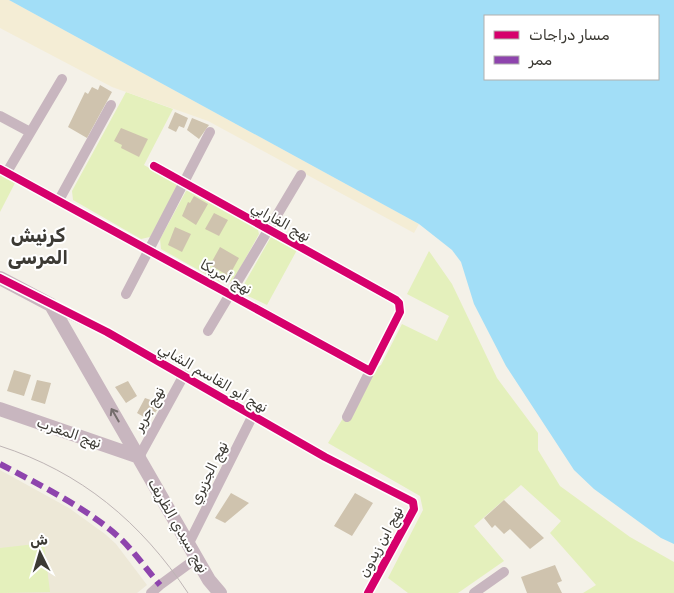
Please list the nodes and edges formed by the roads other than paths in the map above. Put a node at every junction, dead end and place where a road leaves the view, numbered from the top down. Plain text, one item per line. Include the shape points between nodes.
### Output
1 (62, 79) dead end
2 (111, 105) dead end
3 (0, 116) edge
4 (30, 132) junction
5 (210, 132) dead end
6 (154, 166) dead end
7 (3, 171) edge
8 (301, 175) dead end
9 (184, 182) junction
10 (59, 200) junction
11 (268, 230) junction
12 (148, 249) junction
13 (0, 278) edge
14 (126, 294) dead end
15 (231, 294) junction
16 (52, 305) junction
17 (208, 331) dead end
18 (370, 371) junction
19 (184, 375) junction
20 (0, 409) edge
21 (252, 415) junction
22 (347, 417) dead end
23 (139, 457) junction
24 (413, 502) joint
25 (189, 543) junction
26 (190, 563) dead end
27 (504, 572) dead end
28 (151, 593) edge
29 (220, 593) edge
30 (368, 593) edge
31 (474, 593) edge

1 - 4 street
2 - 10 street
3 - 4 street
4 - 7 street
5 - 9 street
6 - 9 street, نهج الفارابي
7 - 10 street, نهج أمريكا
8 - 11 street
9 - 11 street, نهج الفارابي
9 - 12 street
10 - 12 street, نهج أمريكا
11 - 15 street
11 - 18 street, نهج الفارابي via 399,303 400,312
12 - 14 street
12 - 15 street, نهج أمريكا
13 - 16 street, نهج أبو القاسم الشابي
15 - 17 street
15 - 18 street, نهج أمريكا
16 - 19 street, نهج أبو القاسم الشابي
23 -> 16 street, نهج سيدي الظريف
18 - 22 street
19 - 21 street, نهج أبو القاسم الشابي
19 - 23 street, نهج جرير
20 - 23 street, نهج المغرب
21 - 24 street, نهج أبو القاسم الشابي
21 - 25 street, نهج الجزيري
23 - 25 street, نهج سيدي الظريف
24 - 30 street, نهج ابن زيدون via 414,509
25 - 29 street, نهج سيدي الظريف
26 - 28 street
27 - 31 street

